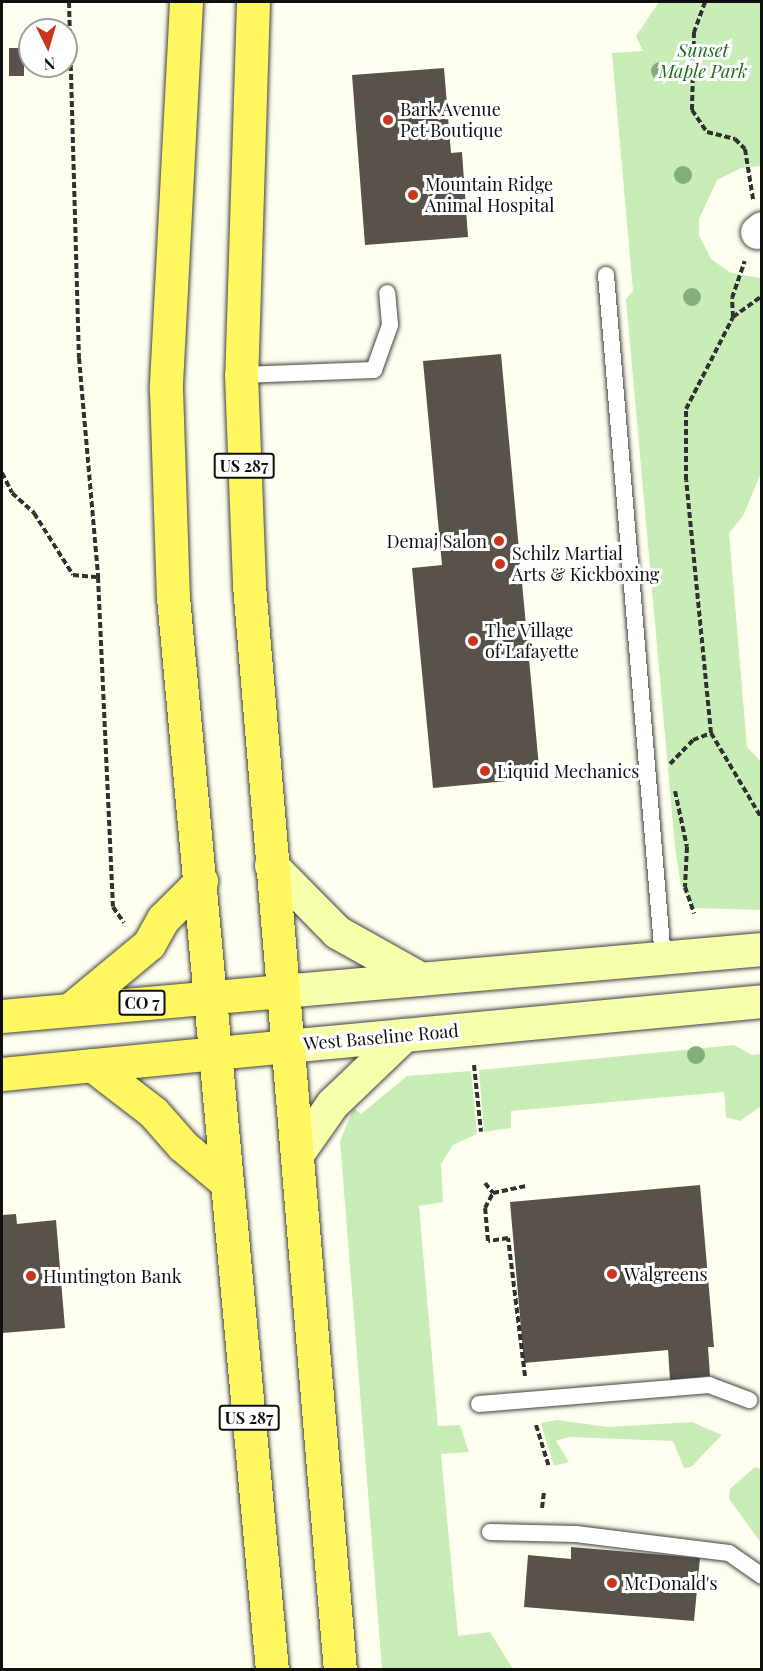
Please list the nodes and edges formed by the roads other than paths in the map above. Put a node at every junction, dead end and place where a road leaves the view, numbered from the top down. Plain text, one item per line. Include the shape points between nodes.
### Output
1 (186, 2) edge
2 (253, 2) edge
3 (606, 275) dead end
4 (387, 293) dead end
5 (241, 375) junction
6 (271, 865) junction
7 (201, 881) junction
8 (762, 949) edge
9 (663, 958) junction
10 (421, 979) junction
11 (282, 991) junction
12 (212, 997) junction
13 (762, 1001) edge
14 (72, 1008) junction
15 (2, 1016) edge
16 (404, 1035) junction
17 (287, 1046) junction
18 (218, 1052) junction
19 (92, 1065) junction
20 (2, 1074) edge
21 (297, 1154) junction
22 (227, 1183) junction
23 (749, 1400) dead end
24 (479, 1404) dead end
25 (489, 1532) dead end
26 (762, 1576) edge
27 (272, 1670) edge
28 (340, 1670) edge

1 - 7 main road, US 287 via 166,389 173,597
2 - 5 main road, US 287
3 - 9 lane
4 - 5 lane via 390,325 374,370
5 - 6 main road, US 287 via 254,684
6 - 10 main road via 338,932
6 - 11 main road, US 287
7 - 12 main road, US 287
7 - 14 main road via 163,919 144,949
8 - 9 main road
9 - 10 main road
10 - 11 main road
11 - 12 main road, CO 7
11 - 17 main road, US 287
12 - 14 main road, CO 7
12 - 18 main road, US 287
13 - 16 main road, West Baseline Road
14 - 15 main road, CO 7
16 - 17 main road, West Baseline Road
16 - 21 main road via 332,1104
17 - 18 main road, West Baseline Road
17 - 21 main road, US 287
18 - 19 main road, West Baseline Road
18 - 22 main road, US 287
19 - 20 main road, West Baseline Road
19 - 22 main road via 153,1112 183,1146
21 - 28 main road, US 287
22 - 27 main road, US 287
23 - 24 lane via 709,1385
25 - 26 lane via 576,1534 729,1553

